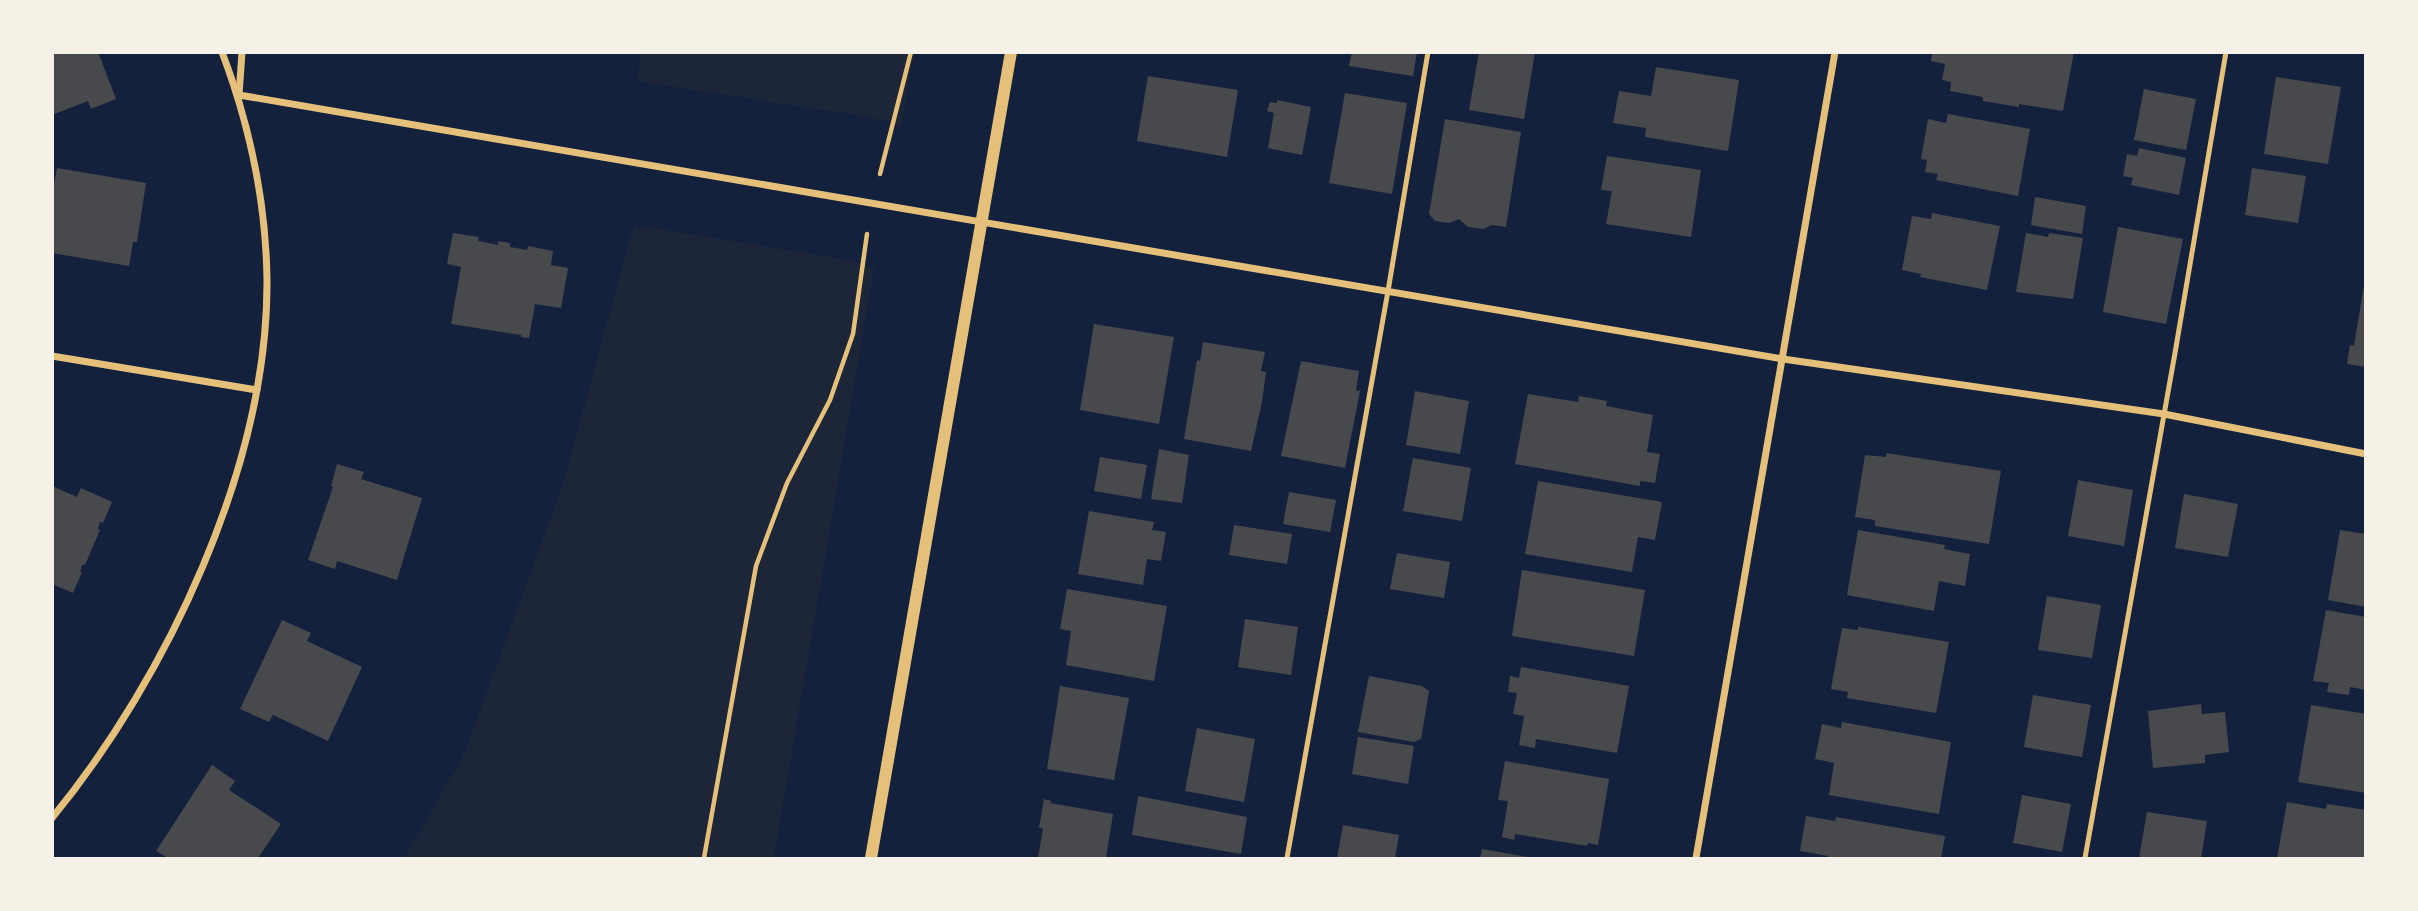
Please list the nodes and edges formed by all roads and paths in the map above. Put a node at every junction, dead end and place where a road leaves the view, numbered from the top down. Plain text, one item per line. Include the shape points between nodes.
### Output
1 (222, 52) edge
2 (242, 52) edge
3 (911, 52) edge
4 (1011, 52) edge
5 (1428, 52) edge
6 (1835, 52) edge
7 (2226, 52) edge
8 (239, 95) junction
9 (872, 203) junction
10 (982, 222) junction
11 (1388, 291) junction
12 (52, 356) edge
13 (1783, 359) junction
14 (257, 390) junction
15 (2164, 414) junction
16 (2365, 454) edge
17 (52, 818) edge
18 (704, 859) edge
19 (870, 859) edge
20 (1287, 859) edge
21 (1696, 859) edge
22 (2085, 859) edge

1 - 8 street
2 - 8 street
3 - 9 path
4 - 10 street
5 - 11 lane
6 - 13 street
7 - 15 lane
8 - 9 street
8 - 14 street via 264,227 267,281
9 - 10 street
9 - 18 path via 853,334 830,400 787,483 756,566
10 - 11 street
10 - 19 street
11 - 13 street
11 - 20 lane
12 - 14 street
13 - 15 street
13 - 21 street
14 - 17 street via 227,499 170,638 127,714
15 - 16 street
15 - 22 lane

